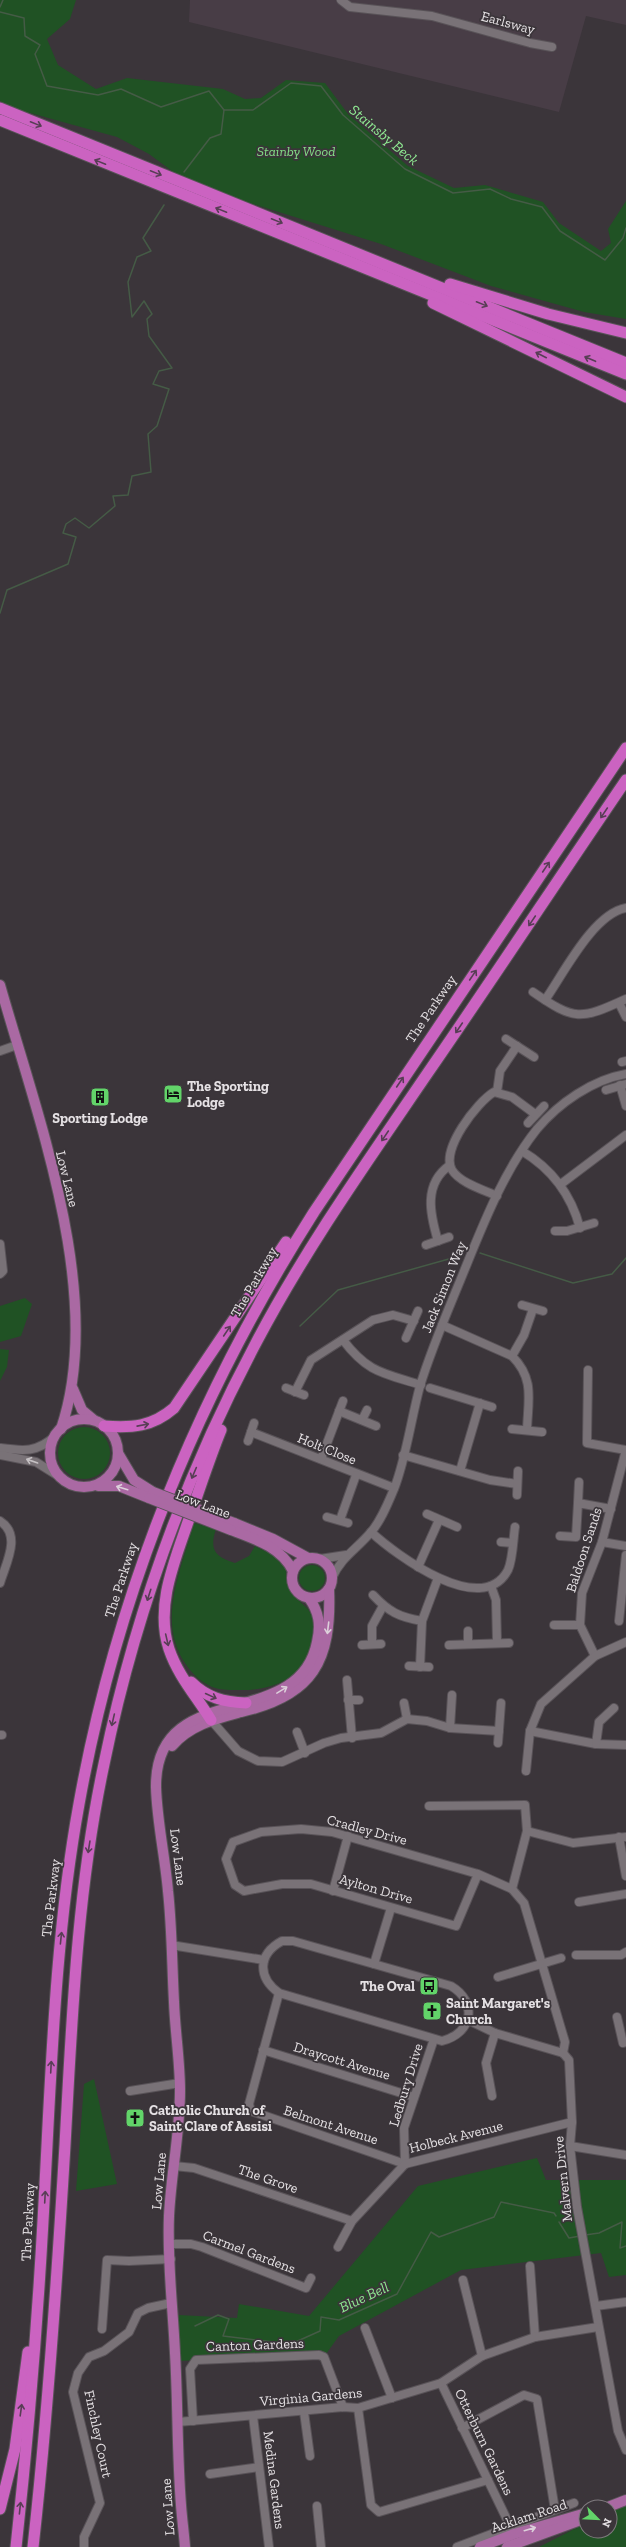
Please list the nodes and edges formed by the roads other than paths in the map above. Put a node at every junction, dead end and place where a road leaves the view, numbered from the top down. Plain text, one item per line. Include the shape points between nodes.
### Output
1 (341, 0) edge
2 (552, 47) dead end
3 (0, 108) edge
4 (0, 120) edge
5 (368, 258) junction
6 (348, 261) junction
7 (626, 333) edge
8 (626, 362) edge
9 (626, 374) edge
10 (626, 397) edge
11 (626, 748) edge
12 (626, 780) edge
13 (626, 908) edge
14 (0, 985) edge
15 (533, 992) dead end
16 (545, 1000) junction
17 (622, 1001) edge
18 (626, 1017) edge
19 (506, 1039) dead end
20 (17, 1045) junction
21 (517, 1046) junction
22 (0, 1051) edge
23 (534, 1057) dead end
24 (626, 1074) edge
25 (623, 1085) edge
26 (606, 1090) dead end
27 (497, 1092) junction
28 (544, 1106) dead end
29 (626, 1106) edge
30 (535, 1114) junction
31 (528, 1123) dead end
32 (371, 1127) junction
33 (626, 1136) edge
34 (522, 1151) junction
35 (450, 1165) junction
36 (561, 1184) junction
37 (497, 1196) junction
38 (594, 1223) dead end
39 (580, 1228) junction
40 (555, 1231) dead end
41 (449, 1237) dead end
42 (438, 1240) junction
43 (0, 1244) edge
44 (426, 1245) dead end
45 (0, 1274) edge
46 (522, 1305) dead end
47 (533, 1309) junction
48 (418, 1311) dead end
49 (272, 1312) junction
50 (543, 1312) dead end
51 (414, 1321) junction
52 (442, 1325) junction
53 (406, 1338) dead end
54 (343, 1340) junction
55 (512, 1356) junction
56 (588, 1370) dead end
57 (73, 1384) junction
58 (421, 1385) junction
59 (286, 1388) dead end
60 (430, 1388) dead end
61 (295, 1392) junction
62 (304, 1395) dead end
63 (343, 1401) dead end
64 (480, 1403) junction
65 (492, 1407) dead end
66 (367, 1410) dead end
67 (339, 1411) junction
68 (362, 1420) junction
69 (254, 1423) dead end
70 (100, 1424) junction
71 (376, 1426) dead end
72 (512, 1429) dead end
73 (527, 1430) junction
74 (251, 1432) junction
75 (542, 1432) dead end
76 (58, 1433) junction
77 (248, 1441) dead end
78 (0, 1448) edge
79 (626, 1450) edge
80 (118, 1453) junction
81 (0, 1455) edge
82 (403, 1455) junction
83 (321, 1459) junction
84 (460, 1471) junction
85 (518, 1471) dead end
86 (356, 1475) junction
87 (60, 1477) junction
88 (623, 1477) edge
89 (579, 1482) dead end
90 (517, 1484) junction
91 (92, 1486) junction
92 (394, 1488) junction
93 (151, 1495) junction
94 (517, 1495) dead end
95 (578, 1503) junction
96 (611, 1509) junction
97 (427, 1514) dead end
98 (327, 1517) dead end
99 (340, 1520) junction
100 (439, 1520) junction
101 (0, 1521) edge
102 (348, 1523) dead end
103 (232, 1526) junction
104 (457, 1527) dead end
105 (515, 1528) dead end
106 (371, 1532) junction
107 (560, 1536) dead end
108 (501, 1542) dead end
109 (602, 1542) junction
110 (513, 1543) junction
111 (626, 1546) edge
112 (346, 1555) junction
113 (626, 1555) edge
114 (308, 1558) junction
115 (320, 1559) junction
116 (418, 1567) junction
117 (293, 1571) junction
118 (332, 1578) junction
119 (438, 1578) junction
120 (0, 1583) edge
121 (491, 1586) junction
122 (329, 1589) junction
123 (373, 1594) dead end
124 (309, 1598) junction
125 (383, 1606) junction
126 (422, 1621) junction
127 (618, 1621) dead end
128 (554, 1625) dead end
129 (580, 1625) junction
130 (468, 1631) dead end
131 (497, 1642) junction
132 (626, 1642) edge
133 (509, 1643) dead end
134 (372, 1644) junction
135 (381, 1644) dead end
136 (449, 1644) dead end
137 (468, 1644) junction
138 (362, 1645) dead end
139 (595, 1656) junction
140 (173, 1659) junction
141 (409, 1666) dead end
142 (420, 1667) junction
143 (429, 1667) dead end
144 (347, 1680) dead end
145 (452, 1695) dead end
146 (348, 1700) junction
147 (359, 1700) dead end
148 (404, 1702) dead end
149 (246, 1703) junction
150 (500, 1703) dead end
151 (614, 1708) dead end
152 (209, 1717) junction
153 (407, 1719) junction
154 (450, 1728) junction
155 (499, 1731) junction
156 (530, 1731) junction
157 (297, 1732) dead end
158 (352, 1738) junction
159 (498, 1743) dead end
160 (596, 1744) junction
161 (626, 1745) edge
162 (305, 1753) junction
163 (526, 1771) dead end
164 (429, 1806) dead end
165 (527, 1831) junction
166 (348, 1836) junction
167 (622, 1837) edge
168 (478, 1874) junction
169 (626, 1876) edge
170 (235, 1885) joint
171 (512, 1889) junction
172 (333, 1891) junction
173 (626, 1894) edge
174 (579, 1902) dead end
175 (391, 1908) junction
176 (171, 1945) junction
177 (626, 1952) edge
178 (576, 1955) dead end
179 (561, 1958) dead end
180 (264, 1960) junction
181 (374, 1964) junction
182 (542, 1964) junction
183 (498, 1976) dead end
184 (278, 1993) junction
185 (617, 2017) dead end
186 (468, 2020) junction
187 (495, 2033) junction
188 (434, 2038) junction
189 (626, 2042) edge
190 (263, 2050) junction
191 (562, 2053) junction
192 (180, 2083) junction
193 (130, 2091) dead end
194 (492, 2096) dead end
195 (414, 2097) junction
196 (572, 2122) junction
197 (570, 2146) junction
198 (626, 2155) edge
199 (405, 2164) junction
200 (174, 2166) junction
201 (352, 2221) junction
202 (43, 2223) junction
203 (170, 2244) junction
204 (338, 2247) dead end
205 (171, 2259) junction
206 (530, 2266) dead end
207 (312, 2278) dead end
208 (463, 2280) dead end
209 (171, 2302) junction
210 (626, 2302) edge
211 (596, 2306) junction
212 (598, 2327) junction
213 (365, 2328) dead end
214 (102, 2329) dead end
215 (535, 2337) junction
216 (482, 2356) junction
217 (441, 2383) junction
218 (392, 2398) junction
219 (343, 2408) junction
220 (358, 2408) junction
221 (304, 2412) junction
222 (253, 2416) junction
223 (193, 2421) junction
224 (178, 2422) junction
225 (462, 2428) junction
226 (626, 2450) edge
227 (310, 2456) dead end
228 (43, 2459) junction
229 (259, 2467) junction
230 (210, 2474) dead end
231 (488, 2480) junction
232 (574, 2503) dead end
233 (317, 2506) dead end
234 (0, 2509) edge
235 (555, 2510) junction
236 (578, 2515) edge
237 (578, 2521) edge
238 (512, 2531) junction
239 (16, 2547) edge
240 (33, 2547) edge
241 (39, 2547) edge
242 (84, 2547) edge
243 (185, 2547) edge
244 (269, 2547) edge
245 (321, 2547) edge
246 (456, 2547) edge
247 (480, 2547) edge
248 (507, 2547) edge

1 - 2 street, Earlsway via 350,7 432,16
3 -> 5 highway
6 -> 4 highway
5 - 7 highway via 514,304
5 -> 8 highway
9 -> 6 highway
10 -> 6 highway via 482,325 386,283
32 -> 11 highway, The Parkway
12 -> 49 highway via 336,1208
13 - 16 street via 614,911 600,921
14 - 20 main road, Low Lane
15 - 16 street
16 - 17 street via 562,1011 580,1016 592,1014
17 - 18 street
19 - 21 street
20 - 22 street
20 - 57 main road, Low Lane via 47,1154 69,1250 75,1306
21 - 23 street
21 - 27 street via 500,1071
24 - 34 street, Jack Simon Way via 593,1085 572,1098 538,1129
25 - 26 street
25 - 29 street
27 - 30 street via 518,1100
27 - 35 street via 482,1100 474,1110 451,1148
28 - 30 street
30 - 31 street
70 -> 32 highway via 144,1426 160,1419 174,1408 333,1173
202 -> 32 highway, The Parkway via 55,2009 66,1890 87,1764 107,1677 125,1615 169,1491 224,1369 295,1241
33 - 36 street
34 - 36 street via 544,1166
34 - 37 street, Jack Simon Way
35 - 37 street via 459,1177
35 - 42 street via 438,1175 431,1194 432,1216
36 - 39 street via 576,1212
37 - 52 street, Jack Simon Way
38 - 39 street
39 - 40 street
41 - 42 street
42 - 44 street
43 - 45 street
46 - 47 street
47 - 50 street
47 - 55 street via 524,1335
48 - 51 street
49 -> 140 highway via 214,1448 173,1570 164,1615 166,1640
49 -> 228 highway via 213,1431 169,1536 135,1640 103,1767 89,1846 78,1933 55,2317
51 - 53 street
51 - 54 street via 403,1317 384,1316 373,1320
52 - 55 street
52 - 58 street, Jack Simon Way
54 - 58 street via 366,1365
54 - 61 street via 311,1360
55 - 73 street via 525,1371 528,1386
56 - 79 street via 587,1443
57 - 70 main road, Low Lane via 77,1402 85,1414
57 - 76 main road, Low Lane
58 - 82 street, Jack Simon Way
59 - 61 street
60 - 64 street
61 - 62 street
63 - 67 street
64 - 65 street
64 - 84 street
66 - 68 street
67 - 68 street
67 - 83 street
68 - 71 street
69 - 74 street
70 - 76 main road via 77,1420
70 - 80 main road via 114,1438
72 - 73 street
73 - 75 street
74 - 77 street
74 - 83 street, Holt Close
76 - 78 street via 42,1447 30,1451
76 - 87 main road via 51,1448 51,1460
79 - 88 street, Baldoon Sands
80 - 91 main road via 111,1474
80 - 93 main road, Low Lane via 134,1480
87 -> 81 street via 36,1462
82 - 84 street
82 - 92 street, Jack Simon Way
83 - 86 street, Holt Close
84 - 90 street via 490,1480
85 - 90 street
86 - 92 street, Holt Close
86 - 99 street
87 - 91 main road via 78,1487
88 - 96 street, Baldoon Sands
89 - 95 street
90 - 94 street
93 -> 91 main road, Low Lane via 119,1486
92 - 106 street, Jack Simon Way
93 - 103 main road, Low Lane, bridge
95 - 96 street
95 - 107 street via 576,1537
96 - 109 street, Baldoon Sands
97 - 100 street
98 - 99 street
99 - 102 street
100 - 104 street
100 - 116 street
101 - 120 street via 12,1534
103 - 114 main road, Low Lane via 273,1539
103 - 117 main road, Low Lane via 271,1547 289,1563
105 - 110 street
106 - 112 street, Jack Simon Way
106 - 116 street via 398,1555
108 - 110 street
109 - 111 street
109 - 129 street, Baldoon Sands via 582,1593
110 - 121 street via 508,1569
112 - 115 street
112 - 118 street, Jack Simon Way
113 - 127 street
114 - 115 main road
114 - 117 main road via 301,1560
115 - 118 main road via 331,1570
116 - 119 street
117 - 124 main road via 293,1585 302,1596
118 - 122 main road
119 - 121 street via 469,1587
119 - 126 street
121 - 131 street via 496,1600
122 - 124 main road via 320,1597
122 -> 152 main road, Low Lane via 329,1620 324,1648 315,1669 302,1685 270,1705
123 - 125 street
149 -> 124 main road, Low Lane via 273,1695 288,1687 314,1656 319,1622 318,1614
125 - 126 street via 401,1617
125 - 134 street via 372,1626
126 - 142 street
128 - 129 street
129 - 139 street, Baldoon Sands
130 - 137 street
131 - 133 street
131 - 137 street
132 - 139 street
134 - 135 street
134 - 138 street
136 - 137 street
139 - 156 street via 541,1704
140 -> 149 highway via 204,1693 225,1701
140 - 152 highway
141 - 142 street
142 - 143 street
144 - 146 street
145 - 154 street
146 - 147 street
146 - 158 street
148 - 153 street
149 - 152 main road, Low Lane
150 - 155 street
151 - 160 street via 599,1722
152 - 162 street via 238,1751 258,1761 282,1762
152 - 176 main road, Low Lane via 188,1723 171,1737 162,1752 157,1770 157,1809 168,1890
153 - 154 street
153 - 158 street via 381,1734
154 - 155 street
155 - 159 street
156 - 160 street
156 - 163 street
157 - 162 street
158 - 162 street via 340,1738 324,1743
160 - 161 street
164 - 165 street via 525,1805
165 - 167 street via 573,1843
165 - 171 street
166 - 168 street, Cradley Drive
166 - 170 street, Cradley Drive via 301,1829 262,1832 241,1838 233,1842 226,1859
166 - 172 street
167 - 169 street
168 - 171 street, Cradley Drive
168 - 175 street, Aylton Drive via 456,1926
170 - 172 street, Aylton Drive via 244,1891 253,1891 295,1883 311,1884
171 - 182 street, Malvern Drive via 524,1902
172 - 175 street, Aylton Drive
173 - 174 street
175 - 181 street
176 - 180 street
176 - 192 main road, Low Lane
177 - 178 street via 621,1955
179 - 182 street
180 - 181 street via 272,1946 282,1941 293,1941
180 - 184 street via 264,1977 269,1986
181 - 186 street via 451,1986 460,1992 467,2002
182 - 183 street
182 - 191 street, Malvern Drive via 565,2042
184 - 188 street
184 - 190 street, Belmont Avenue
185 - 189 street via 623,2042
186 - 187 street
186 - 188 street via 463,2030 452,2038 442,2041
187 - 191 street
187 - 194 street via 486,2063
188 - 195 street, Ledbury Drive
190 - 195 street, Draycott Avenue
190 - 199 street, Belmont Avenue via 249,2104 251,2111
191 - 196 street, Malvern Drive via 569,2060
192 - 193 street
192 - 200 main road, Low Lane
195 - 199 street, Ledbury Drive via 404,2128
196 - 197 street, Malvern Drive
196 - 199 street, Holbeck Avenue
197 - 198 street
197 - 211 street, Malvern Drive via 577,2207
199 - 201 street, Holbeck Avenue
200 - 201 street, The Grove via 194,2168
200 - 203 main road, Low Lane via 169,2218
201 - 204 street, Holbeck Avenue
234 -> 202 highway via 15,2449
239 -> 202 highway, The Parkway via 28,2435
203 - 205 main road, Low Lane
203 - 207 street, Carmel Gardens via 202,2247 306,2288
205 - 209 main road, Low Lane
205 - 214 street via 108,2260
206 - 215 street
208 - 216 street
209 - 224 main road, Low Lane
209 - 242 street, Finchley Court via 138,2313 129,2332 104,2351 89,2357 78,2373 73,2392 100,2503 84,2537
210 - 211 street
211 - 212 street, Malvern Drive
212 - 215 street, Virginia Gardens
212 - 226 street, Malvern Drive via 618,2431
213 - 218 street
215 - 216 street, Virginia Gardens
216 - 217 street, Virginia Gardens
217 - 218 street, Virginia Gardens
217 - 225 street, Otterburn Gardens
218 - 220 street, Virginia Gardens
219 - 220 street, Virginia Gardens
219 - 221 street, Virginia Gardens
219 - 223 street, Canton Gardens via 324,2357 319,2355 196,2360 190,2370
220 - 231 street via 371,2505 379,2512
221 - 222 street, Virginia Gardens
221 - 227 street
222 - 223 street, Virginia Gardens
222 - 229 street, Medina Gardens
223 - 224 street, Virginia Gardens
224 - 243 main road, Low Lane via 180,2501
225 - 231 street, Otterburn Gardens
225 - 235 street via 524,2395 537,2399
228 - 240 highway
228 - 241 highway
229 - 230 street
229 - 244 street, Medina Gardens
231 - 238 street, Otterburn Gardens
232 - 235 street
233 - 245 street
235 - 238 street
238 -> 236 main road, Acklam Road
237 - 248 main road, Acklam Road
238 - 246 street
238 - 247 main road, Acklam Road

